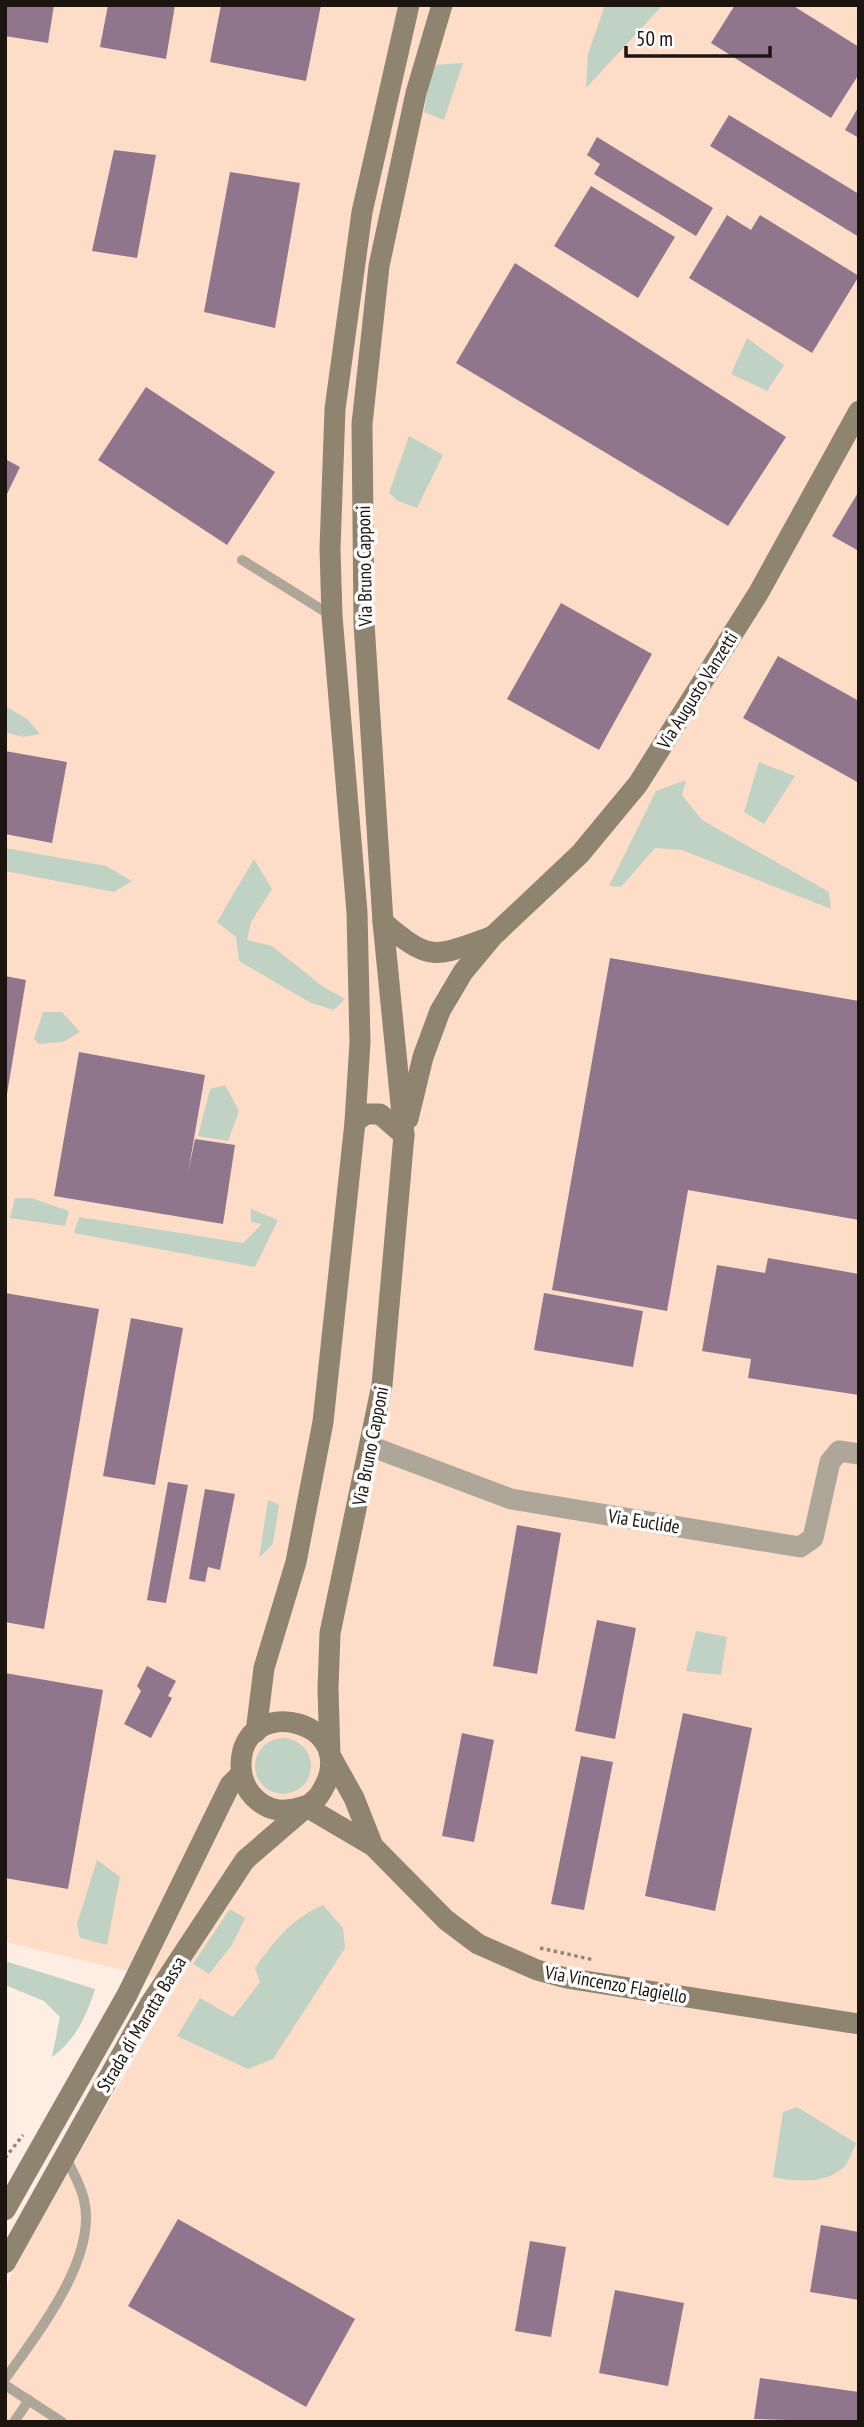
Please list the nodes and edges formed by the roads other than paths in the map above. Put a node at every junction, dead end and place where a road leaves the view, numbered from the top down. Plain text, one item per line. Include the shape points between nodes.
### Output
1 (409, 5) edge
2 (442, 5) edge
3 (859, 411) edge
4 (243, 560) dead end
5 (332, 616) junction
6 (383, 922) junction
7 (493, 936) junction
8 (355, 1122) junction
9 (404, 1135) junction
10 (370, 1446) junction
11 (859, 1454) edge
12 (256, 1732) junction
13 (330, 1755) junction
14 (241, 1774) junction
15 (305, 1806) junction
16 (373, 1846) junction
17 (859, 2024) edge
18 (65, 2155) junction
19 (5, 2210) edge
20 (5, 2263) edge
21 (5, 2379) edge
22 (5, 2385) edge
23 (29, 2400) junction
24 (14, 2422) edge
25 (62, 2422) edge

1 - 5 main road, Via Bruno Capponi via 362,212 335,410
2 - 6 main road, Via Bruno Capponi via 416,93 379,266 362,424 364,624
3 - 7 main road, Via Augusto Vanzetti via 759,592 638,784 580,854
4 - 5 lane
5 - 8 main road, Via Bruno Capponi via 357,912 360,1042
6 - 7 main road, Via Augusto Vanzetti via 426,953 444,953
6 - 9 main road, Via Bruno Capponi
7 - 9 main road, Via Augusto Vanzetti via 463,972 440,1011 423,1057
8 - 9 main road via 366,1114 380,1114
8 - 12 main road, Via Bruno Capponi via 323,1422 296,1562 264,1668
9 - 10 main road, Via Bruno Capponi via 382,1385
10 - 11 street, Via Euclide via 511,1499 800,1547 813,1538 830,1462 839,1451
10 - 13 main road, Via Bruno Capponi via 330,1633
12 - 13 main road via 269,1723 299,1722 318,1735
12 - 14 main road via 242,1752
13 - 15 main road via 327,1785
13 - 16 main road, Via Vincenzo Flagiello
14 - 15 main road via 246,1787 265,1806 278,1810
14 - 19 main road, Strada di Maratta Bassa via 230,1785 127,1996
15 - 16 main road, Via Vincenzo Flagiello
15 - 18 main road, Strada di Maratta Bassa via 245,1860 150,2004
16 - 17 main road, Via Vincenzo Flagiello via 446,1920 478,1944 537,1970
18 - 20 main road, Strada di Maratta Bassa
18 - 21 lane via 84,2201 80,2257
22 - 23 lane
23 - 24 lane
23 - 25 lane

